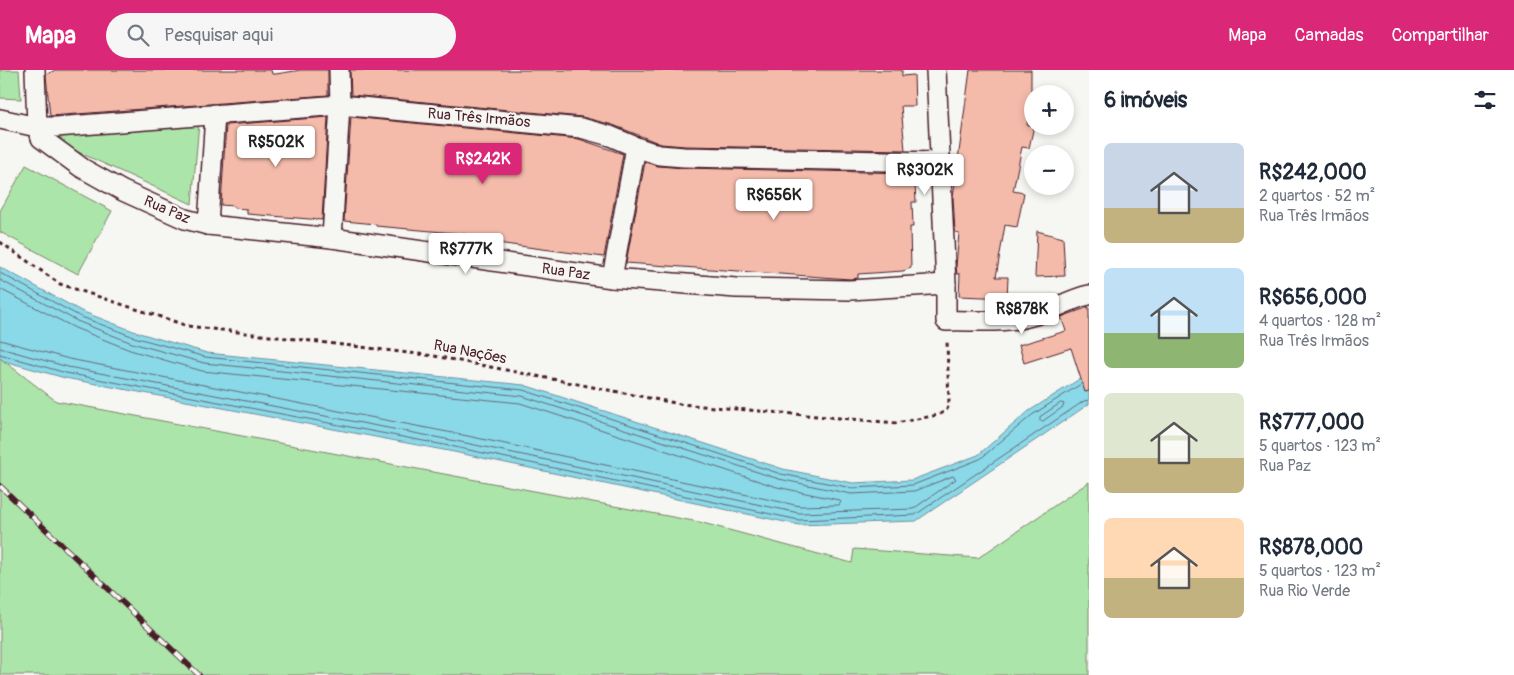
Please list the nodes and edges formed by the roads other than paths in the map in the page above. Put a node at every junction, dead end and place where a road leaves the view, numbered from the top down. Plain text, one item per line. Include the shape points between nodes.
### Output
1 (35, 70) edge
2 (339, 70) edge
3 (936, 70) edge
4 (340, 105) junction
5 (215, 114) junction
6 (7, 122) edge
7 (37, 127) junction
8 (636, 147) junction
9 (940, 162) junction
10 (208, 224) junction
11 (332, 238) junction
12 (612, 278) junction
13 (946, 284) junction
14 (1089, 295) edge

1 - 7 street
2 - 4 street
3 - 9 street
4 - 5 street, Rua Três Irmãos
4 - 8 street, Rua Três Irmãos via 581,128
4 - 11 street
5 - 7 street, Rua Três Irmãos
5 - 10 street
6 - 7 street, Rua Três Irmãos
7 - 10 street, Rua Paz via 41,138 82,168 185,219
8 - 9 street, Rua Três Irmãos via 658,155 684,157
8 - 12 street
9 - 13 street
10 - 11 street, Rua Paz
11 - 12 street, Rua Paz
12 - 13 street, Rua Paz via 736,288 850,290
13 - 14 street via 946,321 1009,320 1036,315

